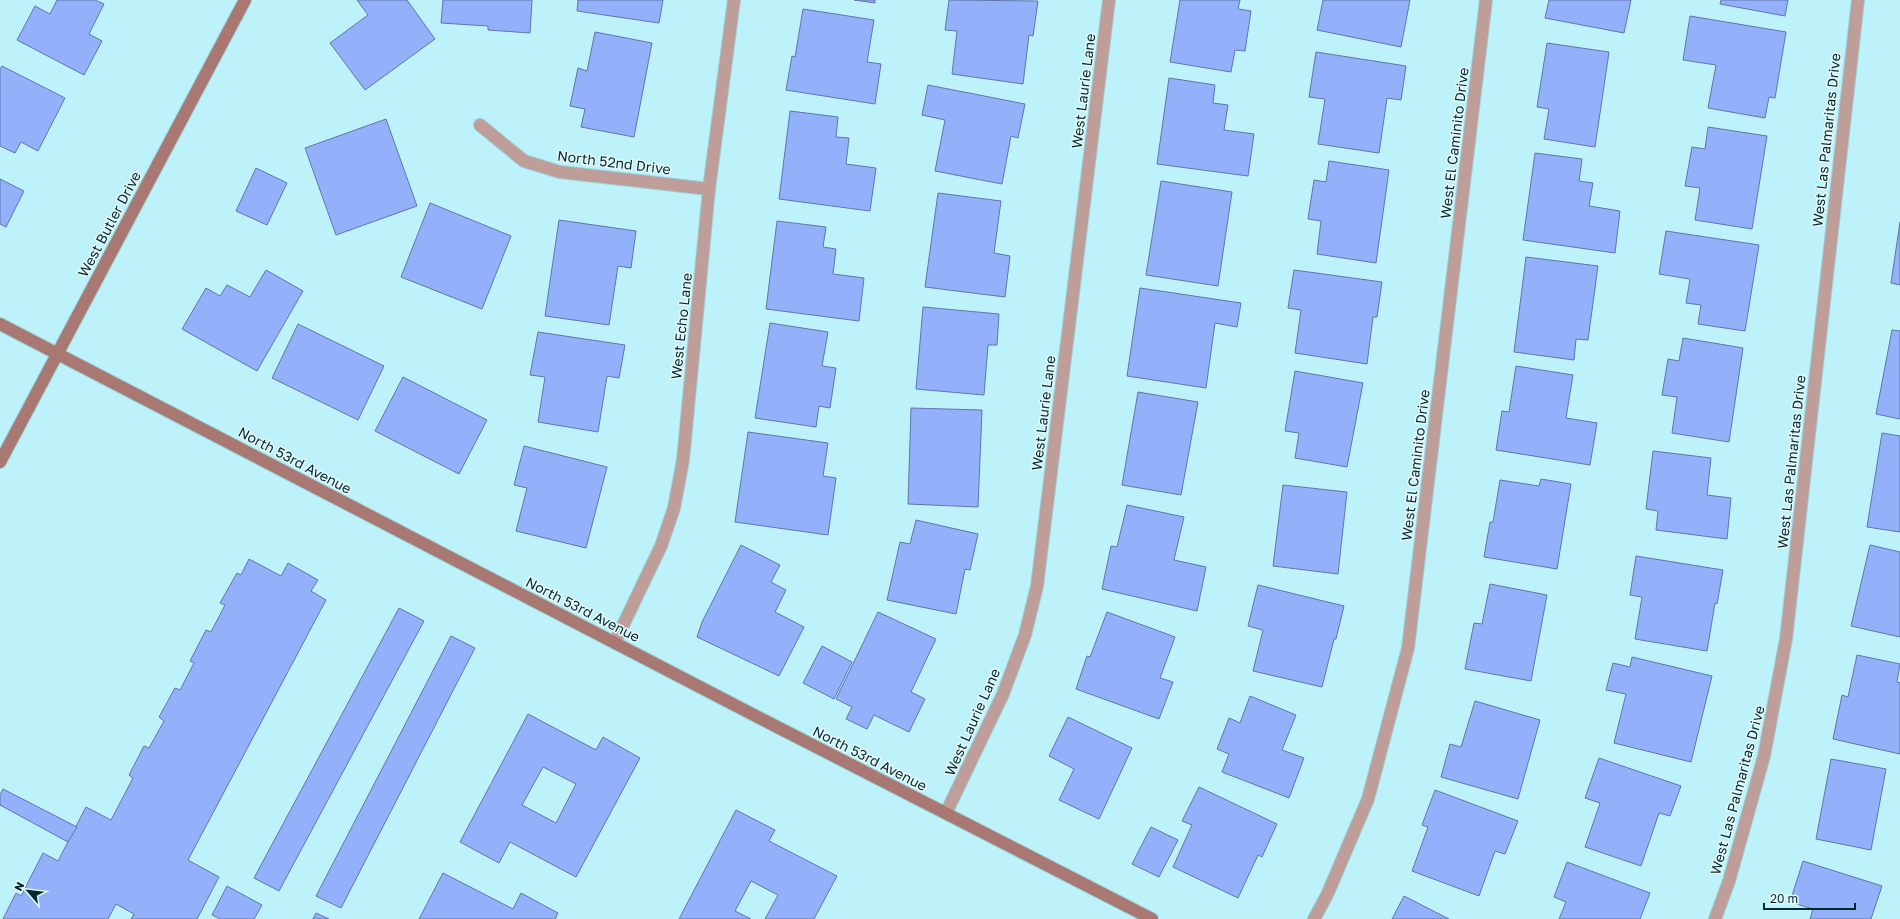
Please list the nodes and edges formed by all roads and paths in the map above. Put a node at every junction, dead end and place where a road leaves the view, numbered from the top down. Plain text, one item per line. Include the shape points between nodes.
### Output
1 (245, 0) edge
2 (734, 0) edge
3 (1109, 0) edge
4 (1486, 0) edge
5 (1858, 0) edge
6 (480, 125) dead end
7 (709, 189) junction
8 (0, 324) edge
9 (57, 354) junction
10 (0, 462) edge
11 (615, 642) junction
12 (946, 813) junction
13 (1152, 919) edge
14 (1314, 919) edge
15 (1715, 919) edge

1 - 9 street, West Butler Drive
2 - 7 street, West Echo Lane
3 - 12 street, West Laurie Lane via 1037,586 1025,635 1003,694
4 - 14 street, West El Caminito Drive via 1408,648 1368,799 1327,895
5 - 15 street, West Las Palmaritas Drive via 1786,640 1764,756 1744,830
6 - 7 street, North 52nd Drive via 524,161 560,172
7 - 11 street, West Echo Lane via 683,460 674,508 661,546
8 - 9 street, North 53rd Avenue
9 - 10 street, West Butler Drive
9 - 11 street, North 53rd Avenue
11 - 12 street, North 53rd Avenue
12 - 13 street, North 53rd Avenue

